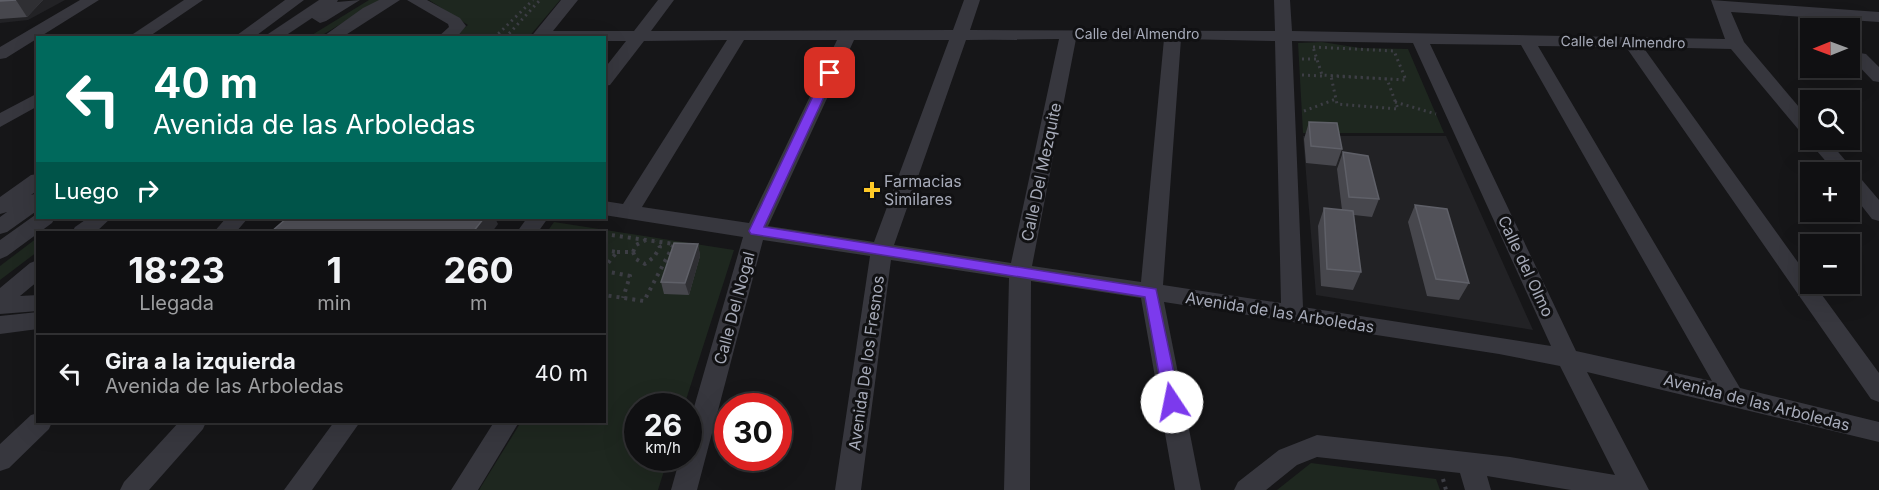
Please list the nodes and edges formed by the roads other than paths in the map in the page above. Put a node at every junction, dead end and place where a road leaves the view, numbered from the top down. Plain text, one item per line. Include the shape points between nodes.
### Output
1 (91, 0) edge
2 (195, 0) edge
3 (352, 0) edge
4 (392, 0) edge
5 (415, 0) edge
6 (570, 0) edge
7 (666, 0) edge
8 (972, 0) edge
9 (1282, 0) edge
10 (292, 1) edge
11 (1720, 3) edge
12 (1830, 7) edge
13 (323, 8) edge
14 (1879, 17) edge
15 (641, 34) junction
16 (848, 34) junction
17 (960, 34) junction
18 (1070, 34) junction
19 (1173, 34) junction
20 (740, 35) junction
21 (1284, 35) junction
22 (138, 36) edge
23 (244, 36) edge
24 (274, 36) edge
25 (294, 36) edge
26 (332, 36) edge
27 (448, 36) edge
28 (539, 36) edge
29 (572, 36) edge
30 (1527, 41) junction
31 (1631, 42) junction
32 (1410, 43) junction
33 (1736, 44) junction
34 (0, 54) edge
35 (1879, 57) edge
36 (1879, 77) edge
37 (606, 78) edge
38 (36, 99) edge
39 (1800, 119) edge
40 (0, 121) edge
41 (1826, 150) edge
42 (1837, 162) edge
43 (36, 181) edge
44 (1860, 190) edge
45 (36, 201) edge
46 (0, 207) edge
47 (606, 208) edge
48 (629, 211) junction
49 (1879, 213) edge
50 (44, 219) edge
51 (100, 219) edge
52 (237, 219) edge
53 (537, 219) edge
54 (0, 227) edge
55 (83, 231) edge
56 (225, 231) edge
57 (528, 231) edge
58 (755, 231) junction
59 (882, 250) junction
60 (0, 251) edge
61 (36, 270) edge
62 (1020, 273) junction
63 (1151, 293) junction
64 (0, 303) edge
65 (36, 303) edge
66 (1292, 314) junction
67 (36, 320) edge
68 (0, 325) edge
69 (1568, 358) junction
70 (1879, 392) edge
71 (1732, 395) junction
72 (39, 423) edge
73 (193, 423) edge
74 (347, 423) edge
75 (506, 423) edge
76 (1879, 432) edge
77 (0, 460) edge
78 (1470, 463) junction
79 (133, 490) edge
80 (297, 490) edge
81 (464, 490) edge
82 (684, 490) edge
83 (848, 490) edge
84 (1017, 490) edge
85 (1188, 490) edge
86 (1247, 490) edge
87 (1478, 490) edge
88 (1635, 490) edge

1 - 34 street
2 - 22 street
3 - 13 street
4 - 26 street
5 - 27 street via 454,21 458,26
6 - 28 street
7 - 15 street
8 - 17 street, Avenida De los Fresnos
9 - 21 street
10 - 13 street
10 - 23 street
11 - 12 street
11 - 33 street
12 - 14 street
13 - 24 street
13 - 25 street
15 - 20 street, Calle del Almendro
15 - 29 street, Calle del Almendro
15 - 37 street
16 - 17 street, Calle del Almendro
16 - 20 street, Calle del Almendro
16 - 58 street, Calle Del Nogal
17 - 18 street, Calle del Almendro
17 - 59 street, Avenida De los Fresnos
18 - 19 street, Calle del Almendro
18 - 62 street, Calle Del Mezquite
19 - 21 street, Calle del Almendro
19 - 63 street
20 - 48 street
21 - 32 street, Calle del Almendro
21 - 66 street
30 - 31 street, Calle del Almendro
30 - 32 street, Calle del Almendro
30 - 71 street
31 - 33 street, Calle del Almendro
31 - 70 street
32 - 69 street, Calle del Olmo
33 - 39 street
35 - 36 street via 1860,58
38 - 40 street
41 - 42 street
43 - 46 street
44 - 49 street
45 - 54 street
47 - 48 street, Avenida de las Arboledas
48 - 58 street, Avenida de las Arboledas
50 - 60 street
51 - 55 street
52 - 56 street
53 - 57 street
58 - 59 street, Avenida de las Arboledas
58 - 82 street, Calle Del Nogal
59 - 62 street, Avenida de las Arboledas
59 - 83 street, Avenida De los Fresnos
61 - 64 street
62 - 63 street, Avenida de las Arboledas
62 - 84 street, Calle Del Mezquite
63 - 66 street, Avenida de las Arboledas
63 - 85 street
64 - 65 street
66 - 69 street, Avenida de las Arboledas
67 - 68 street
69 - 71 street, Avenida de las Arboledas
69 - 88 street, Calle del Olmo
71 - 76 street, Avenida de las Arboledas
72 - 77 street
73 - 79 street
74 - 80 street
75 - 81 street
78 - 86 street via 1317,446 1301,448 1287,456
78 - 87 street
78 - 88 street

